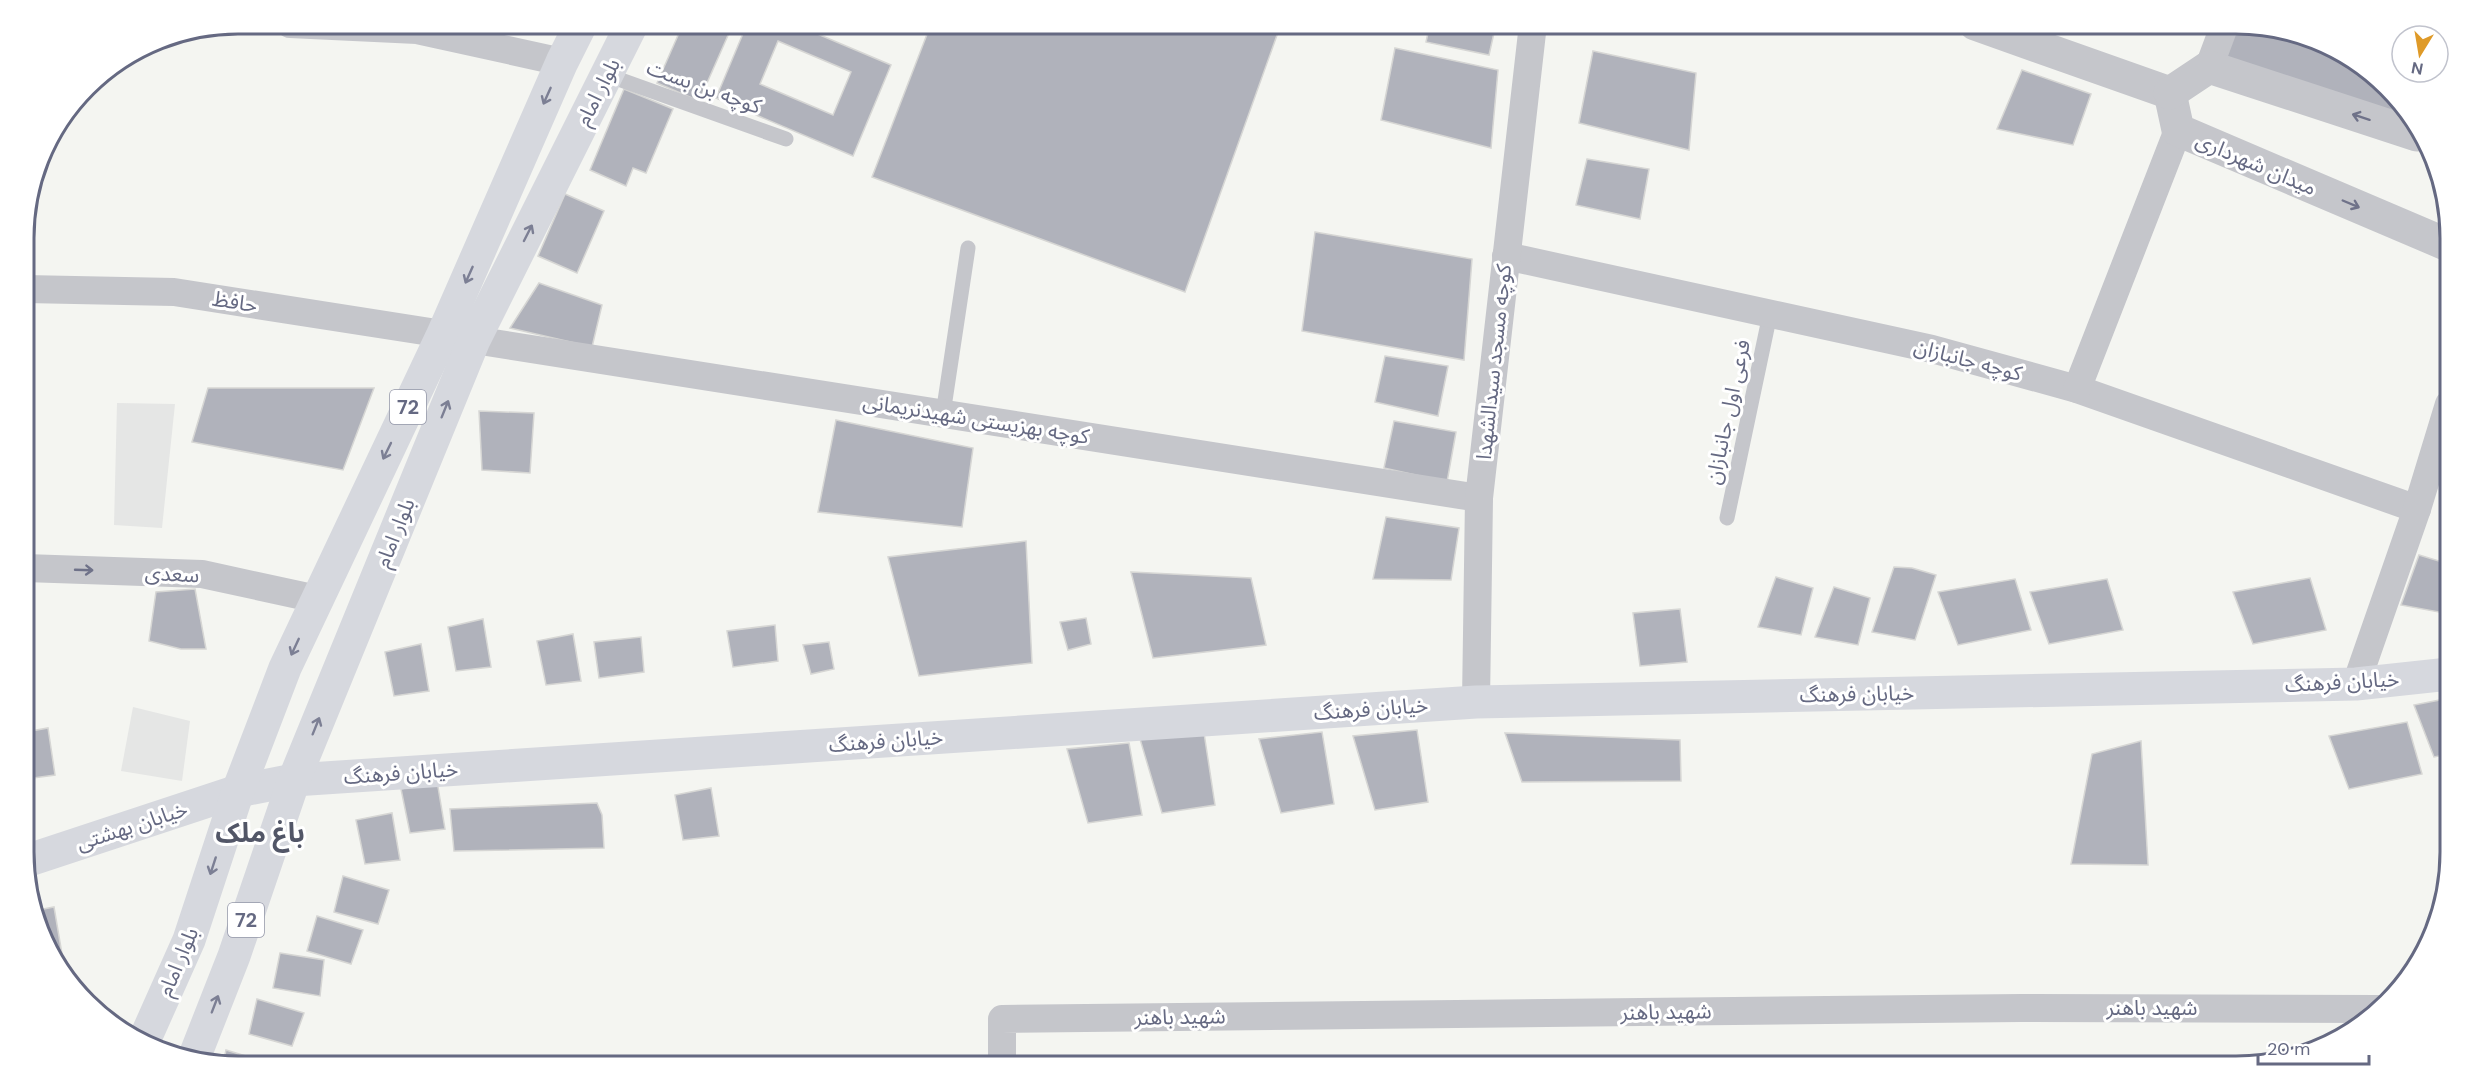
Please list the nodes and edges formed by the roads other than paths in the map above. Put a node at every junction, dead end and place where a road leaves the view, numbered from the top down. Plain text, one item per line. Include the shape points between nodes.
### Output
1 (435, 34) edge
2 (576, 34) edge
3 (628, 34) edge
4 (1532, 34) edge
5 (2003, 34) edge
6 (2221, 34) edge
7 (562, 62) junction
8 (2209, 67) junction
9 (607, 75) junction
10 (2170, 93) junction
11 (2178, 130) junction
12 (2409, 132) edge
13 (786, 139) dead end
14 (2440, 242) edge
15 (968, 248) dead end
16 (1506, 256) junction
17 (35, 289) edge
18 (1770, 314) junction
19 (458, 337) junction
20 (2077, 389) junction
21 (943, 414) junction
22 (2440, 434) edge
23 (1479, 498) junction
24 (2417, 509) junction
25 (1727, 518) dead end
26 (34, 568) edge
27 (317, 598) junction
28 (2440, 675) edge
29 (2356, 684) junction
30 (1476, 702) junction
31 (294, 780) junction
32 (238, 791) junction
33 (34, 858) edge
34 (2366, 1009) edge
35 (147, 1034) edge
36 (196, 1052) edge
37 (1002, 1056) edge

1 - 7 street
2 - 7 main road, بلوار امام / 72
3 - 9 main road, بلوار امام / 72
4 - 16 street, کوچه مسجد سیدالشهدا
5 - 10 street
6 - 8 street
7 -> 19 main road, بلوار امام / 72
8 - 10 street
12 -> 8 street
9 - 13 lane, کوچه بن بست
19 -> 9 main road, بلوار امام / 72
10 - 11 street, میدان شهرداری
11 -> 14 street, میدان شهرداری
11 - 20 street
15 - 21 lane
16 - 18 street, کوچه جانبازان
16 - 23 street, کوچه مسجد سیدالشهدا
17 - 19 street, حافظ via 174,292
18 - 20 street, کوچه جانبازان via 1932,349
18 - 25 lane, فرعی اول جانبازان
19 - 21 street, کوچه بهزیستی شهیدنریمانی
19 -> 27 main road, بلوار امام / 72
31 -> 19 main road, بلوار امام / 72
20 - 24 street, کوچه جانبازان
21 - 23 street, کوچه بهزیستی شهیدنریمانی
22 - 24 street
23 - 30 street, کوچه مسجد سیدالشهدا
24 - 29 street
26 -> 27 street, سعدی via 202,574
27 -> 32 main road, بلوار امام / 72 via 285,668
28 - 29 main road, خیابان فرهنگ
29 - 30 main road, خیابان فرهنگ
30 - 31 main road, خیابان فرهنگ
31 - 32 main road, خیابان فرهنگ
36 -> 31 main road, بلوار امام / 72 via 234,956
32 - 33 main road, خیابان بهشتی
32 -> 35 main road, بلوار امام / 72 via 189,940
34 - 37 street, شهید باهنر via 2021,1008 1002,1019

